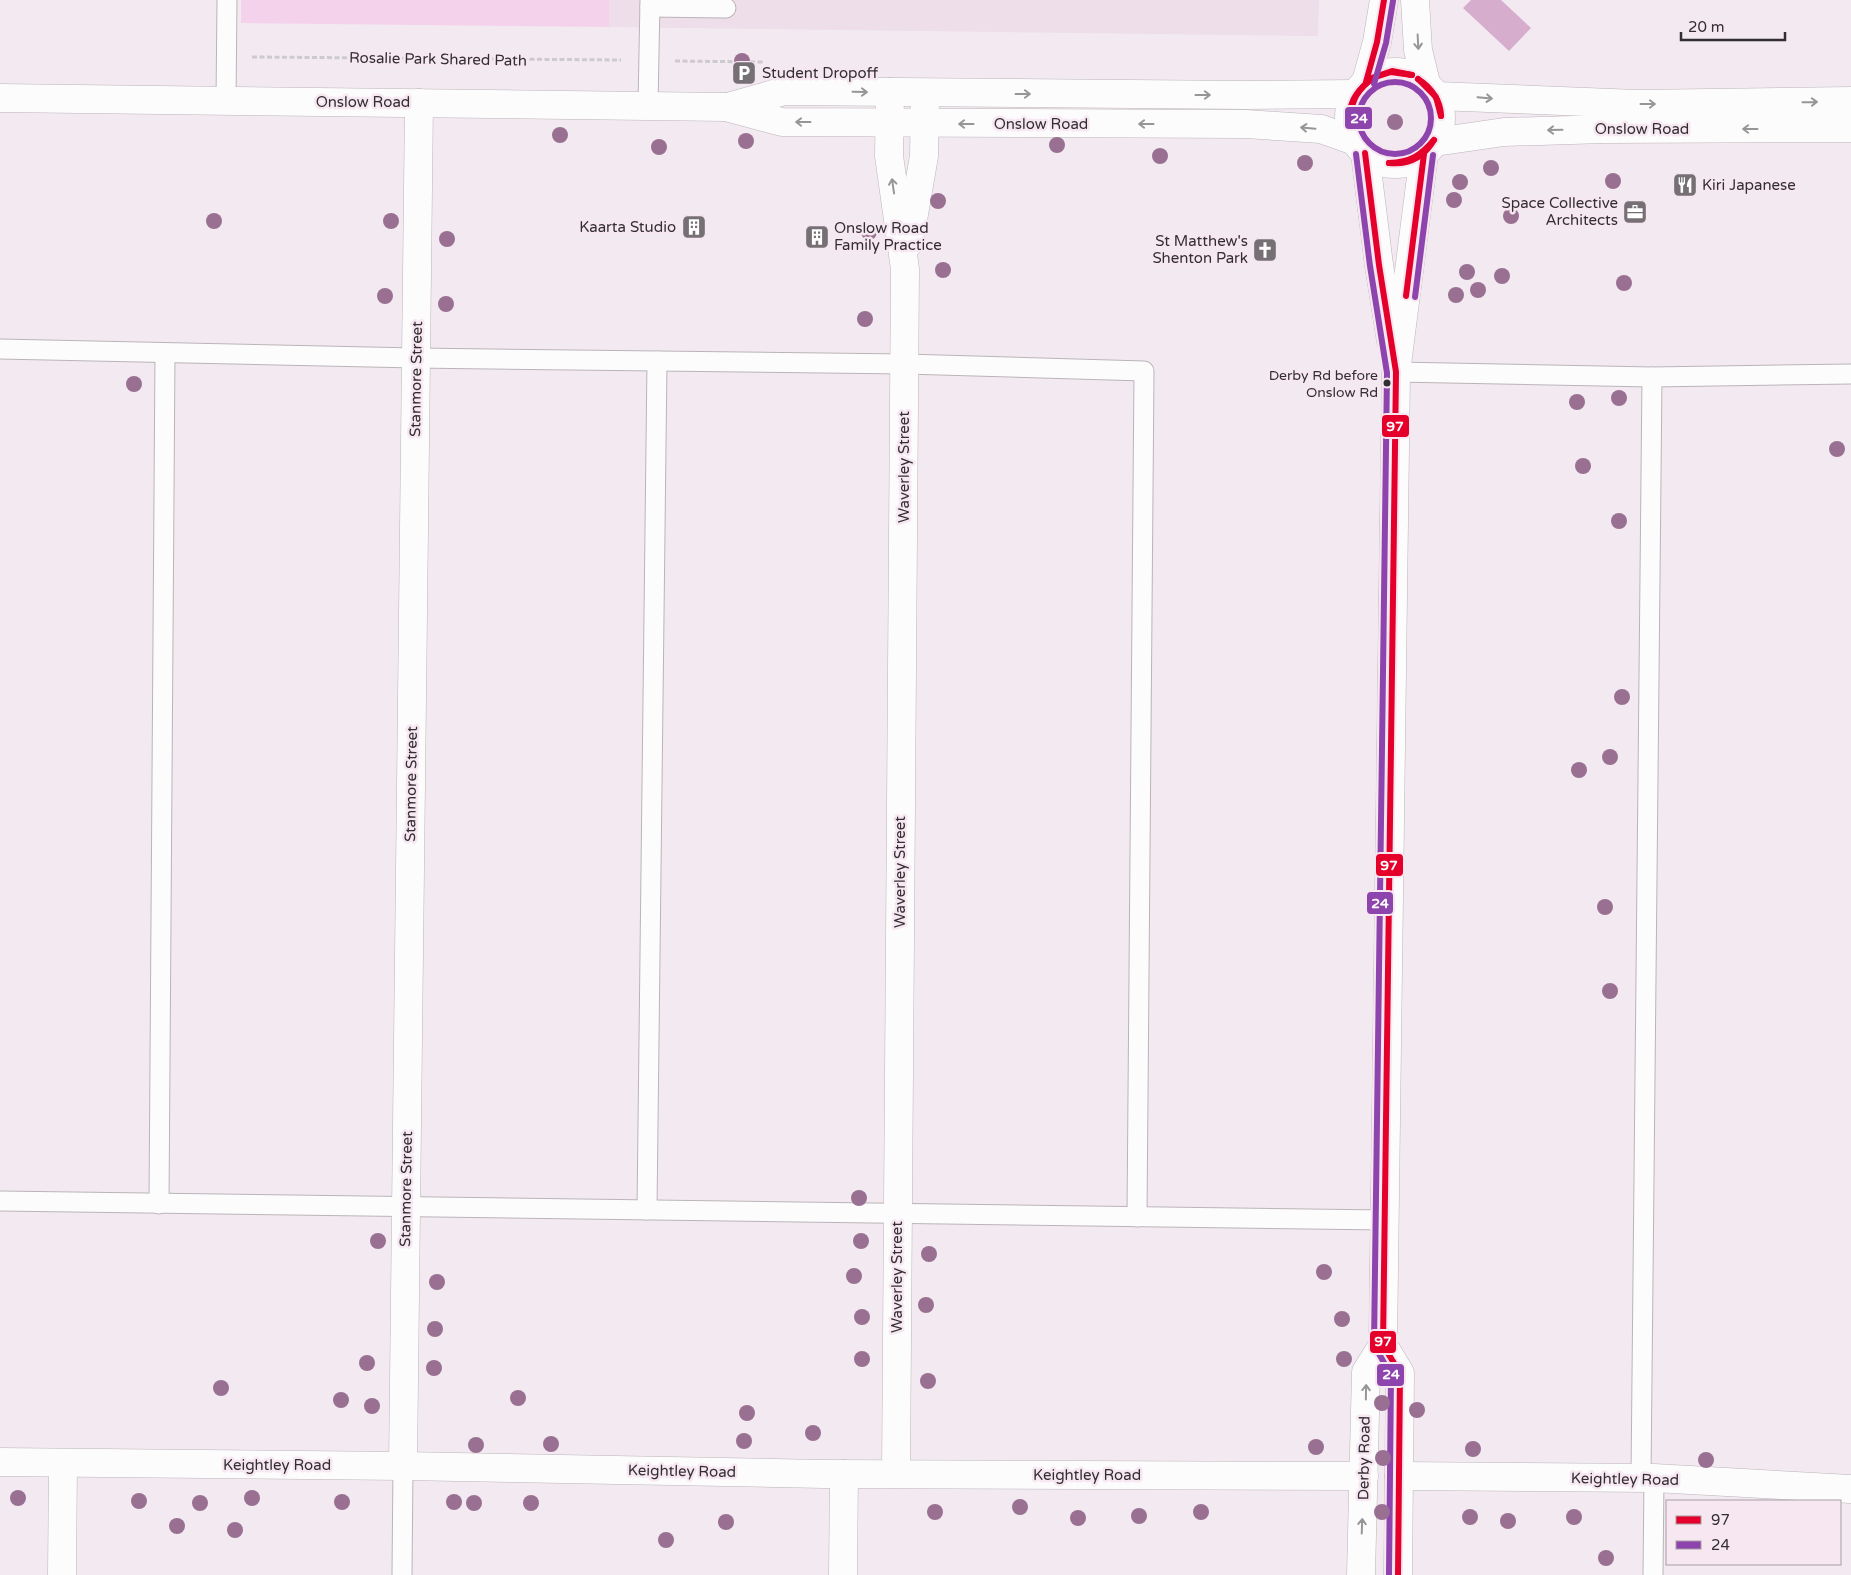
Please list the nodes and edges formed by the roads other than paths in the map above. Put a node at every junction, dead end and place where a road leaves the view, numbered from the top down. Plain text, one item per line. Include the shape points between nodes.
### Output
1 (227, 0) edge
2 (1384, 0) edge
3 (1415, 0) edge
4 (650, 3) edge
5 (726, 8) dead end
6 (1360, 88) junction
7 (1431, 90) junction
8 (890, 92) junction
9 (925, 93) junction
10 (0, 98) edge
11 (1851, 101) edge
12 (226, 102) junction
13 (419, 103) junction
14 (648, 106) junction
15 (726, 107) junction
16 (889, 124) junction
17 (924, 124) junction
18 (1851, 128) edge
19 (1360, 147) junction
20 (1429, 148) junction
21 (905, 269) junction
22 (0, 349) edge
23 (165, 353) junction
24 (416, 358) junction
25 (657, 361) junction
26 (904, 364) junction
27 (1396, 372) junction
28 (1851, 374) edge
29 (1652, 377) junction
30 (0, 1201) edge
31 (159, 1204) junction
32 (406, 1207) junction
33 (647, 1210) junction
34 (898, 1214) junction
35 (1137, 1217) junction
36 (1385, 1220) junction
37 (1383, 1345) junction
38 (0, 1462) edge
39 (64, 1463) junction
40 (402, 1466) junction
41 (844, 1474) junction
42 (896, 1474) junction
43 (1364, 1476) junction
44 (1399, 1476) junction
45 (1648, 1478) junction
46 (1851, 1490) edge
47 (62, 1575) edge
48 (402, 1575) edge
49 (843, 1575) edge
50 (1361, 1575) edge
51 (1398, 1575) edge
52 (1653, 1575) edge

1 - 12 lane
2 - 6 street via 1378,42
3 -> 7 street via 1418,50
4 - 5 lane
4 - 14 lane
6 - 7 street via 1377,75 1403,72 1415,76
9 -> 6 street, Onslow Road via 1246,95
6 - 19 street via 1350,106 1348,118
7 -> 11 street, Onslow Road via 1637,104
7 - 20 street via 1442,119 1440,131
8 - 9 street, Onslow Road
15 -> 8 street, Onslow Road via 784,91
8 - 16 street, Waverley Street
9 - 17 street, Waverley Street
10 - 12 street, Onslow Road
12 - 13 street, Onslow Road
13 - 14 street, Onslow Road
13 - 24 street, Stanmore Street
14 - 15 street, Onslow Road
16 -> 15 street, Onslow Road via 782,122
16 - 17 street, Onslow Road
21 -> 16 street, Waverley Street via 889,156
19 -> 17 street, Onslow Road via 1321,129 1246,124
17 - 21 street, Waverley Street via 924,156
18 -> 20 street, Onslow Road via 1504,132
19 - 20 street via 1378,161 1394,164 1410,162
19 - 27 street
20 - 27 street
21 - 26 street, Waverley Street
22 - 23 lane
23 - 24 lane
23 - 31 lane
24 - 25 lane
24 - 32 street, Stanmore Street
25 - 26 lane
25 - 33 lane
26 - 34 street, Waverley Street
26 - 35 lane via 1144,371
27 - 29 lane
27 - 36 street
28 - 29 lane
29 - 45 lane
30 - 31 lane
31 - 32 lane
32 - 33 lane
32 - 40 street, Stanmore Street
33 - 34 lane
34 - 35 lane
34 - 42 street, Waverley Street
35 - 36 lane
36 - 37 street
43 -> 37 street, Derby Road via 1366,1372
37 - 44 street via 1400,1373
38 - 39 street, Keightley Road
39 - 40 street, Keightley Road
39 - 47 street
40 - 41 street, Keightley Road
40 - 48 lane
41 - 42 street, Keightley Road
41 - 49 street
42 - 43 street, Keightley Road
50 -> 43 street, Derby Road
44 - 45 street, Keightley Road
44 - 51 street
45 - 46 street, Keightley Road
45 - 52 lane

